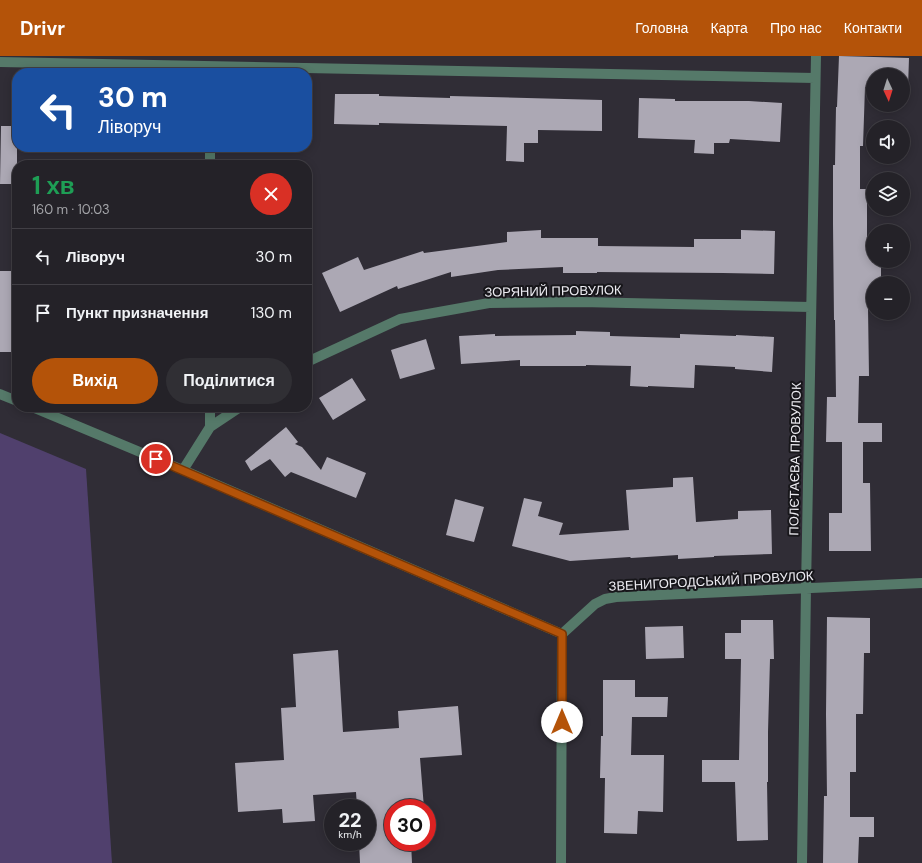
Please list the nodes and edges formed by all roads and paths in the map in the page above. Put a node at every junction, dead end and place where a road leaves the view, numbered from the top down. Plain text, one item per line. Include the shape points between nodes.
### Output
1 (816, 56) edge
2 (0, 62) edge
3 (158, 68) edge
4 (312, 71) edge
5 (815, 78) junction
6 (810, 308) junction
7 (312, 360) edge
8 (0, 394) edge
9 (12, 399) edge
10 (44, 412) edge
11 (210, 412) edge
12 (233, 412) edge
13 (210, 428) junction
14 (183, 470) junction
15 (922, 583) edge
16 (806, 588) junction
17 (562, 634) junction
18 (561, 863) edge
19 (802, 863) edge

1 - 5 street, ПОЛЄТАЄВА ПРОВУЛОК
2 - 3 street
4 - 5 street
5 - 6 street, ПОЛЄТАЄВА ПРОВУЛОК
6 - 7 street, ЗОРЯНИЙ ПРОВУЛОК via 580,302 489,303 400,319
6 - 16 street, ПОЛЄТАЄВА ПРОВУЛОК
8 - 9 street
10 - 14 street
11 - 13 street
12 - 13 street
13 - 14 street
14 - 17 street
15 - 16 street, ЗВЕНИГОРОДСЬКИЙ ПРОВУЛОК
16 - 17 street, ЗВЕНИГОРОДСЬКИЙ ПРОВУЛОК via 605,599 595,604
16 - 19 street, ПОЛЄТАЄВА ПРОВУЛОК
17 - 18 street

